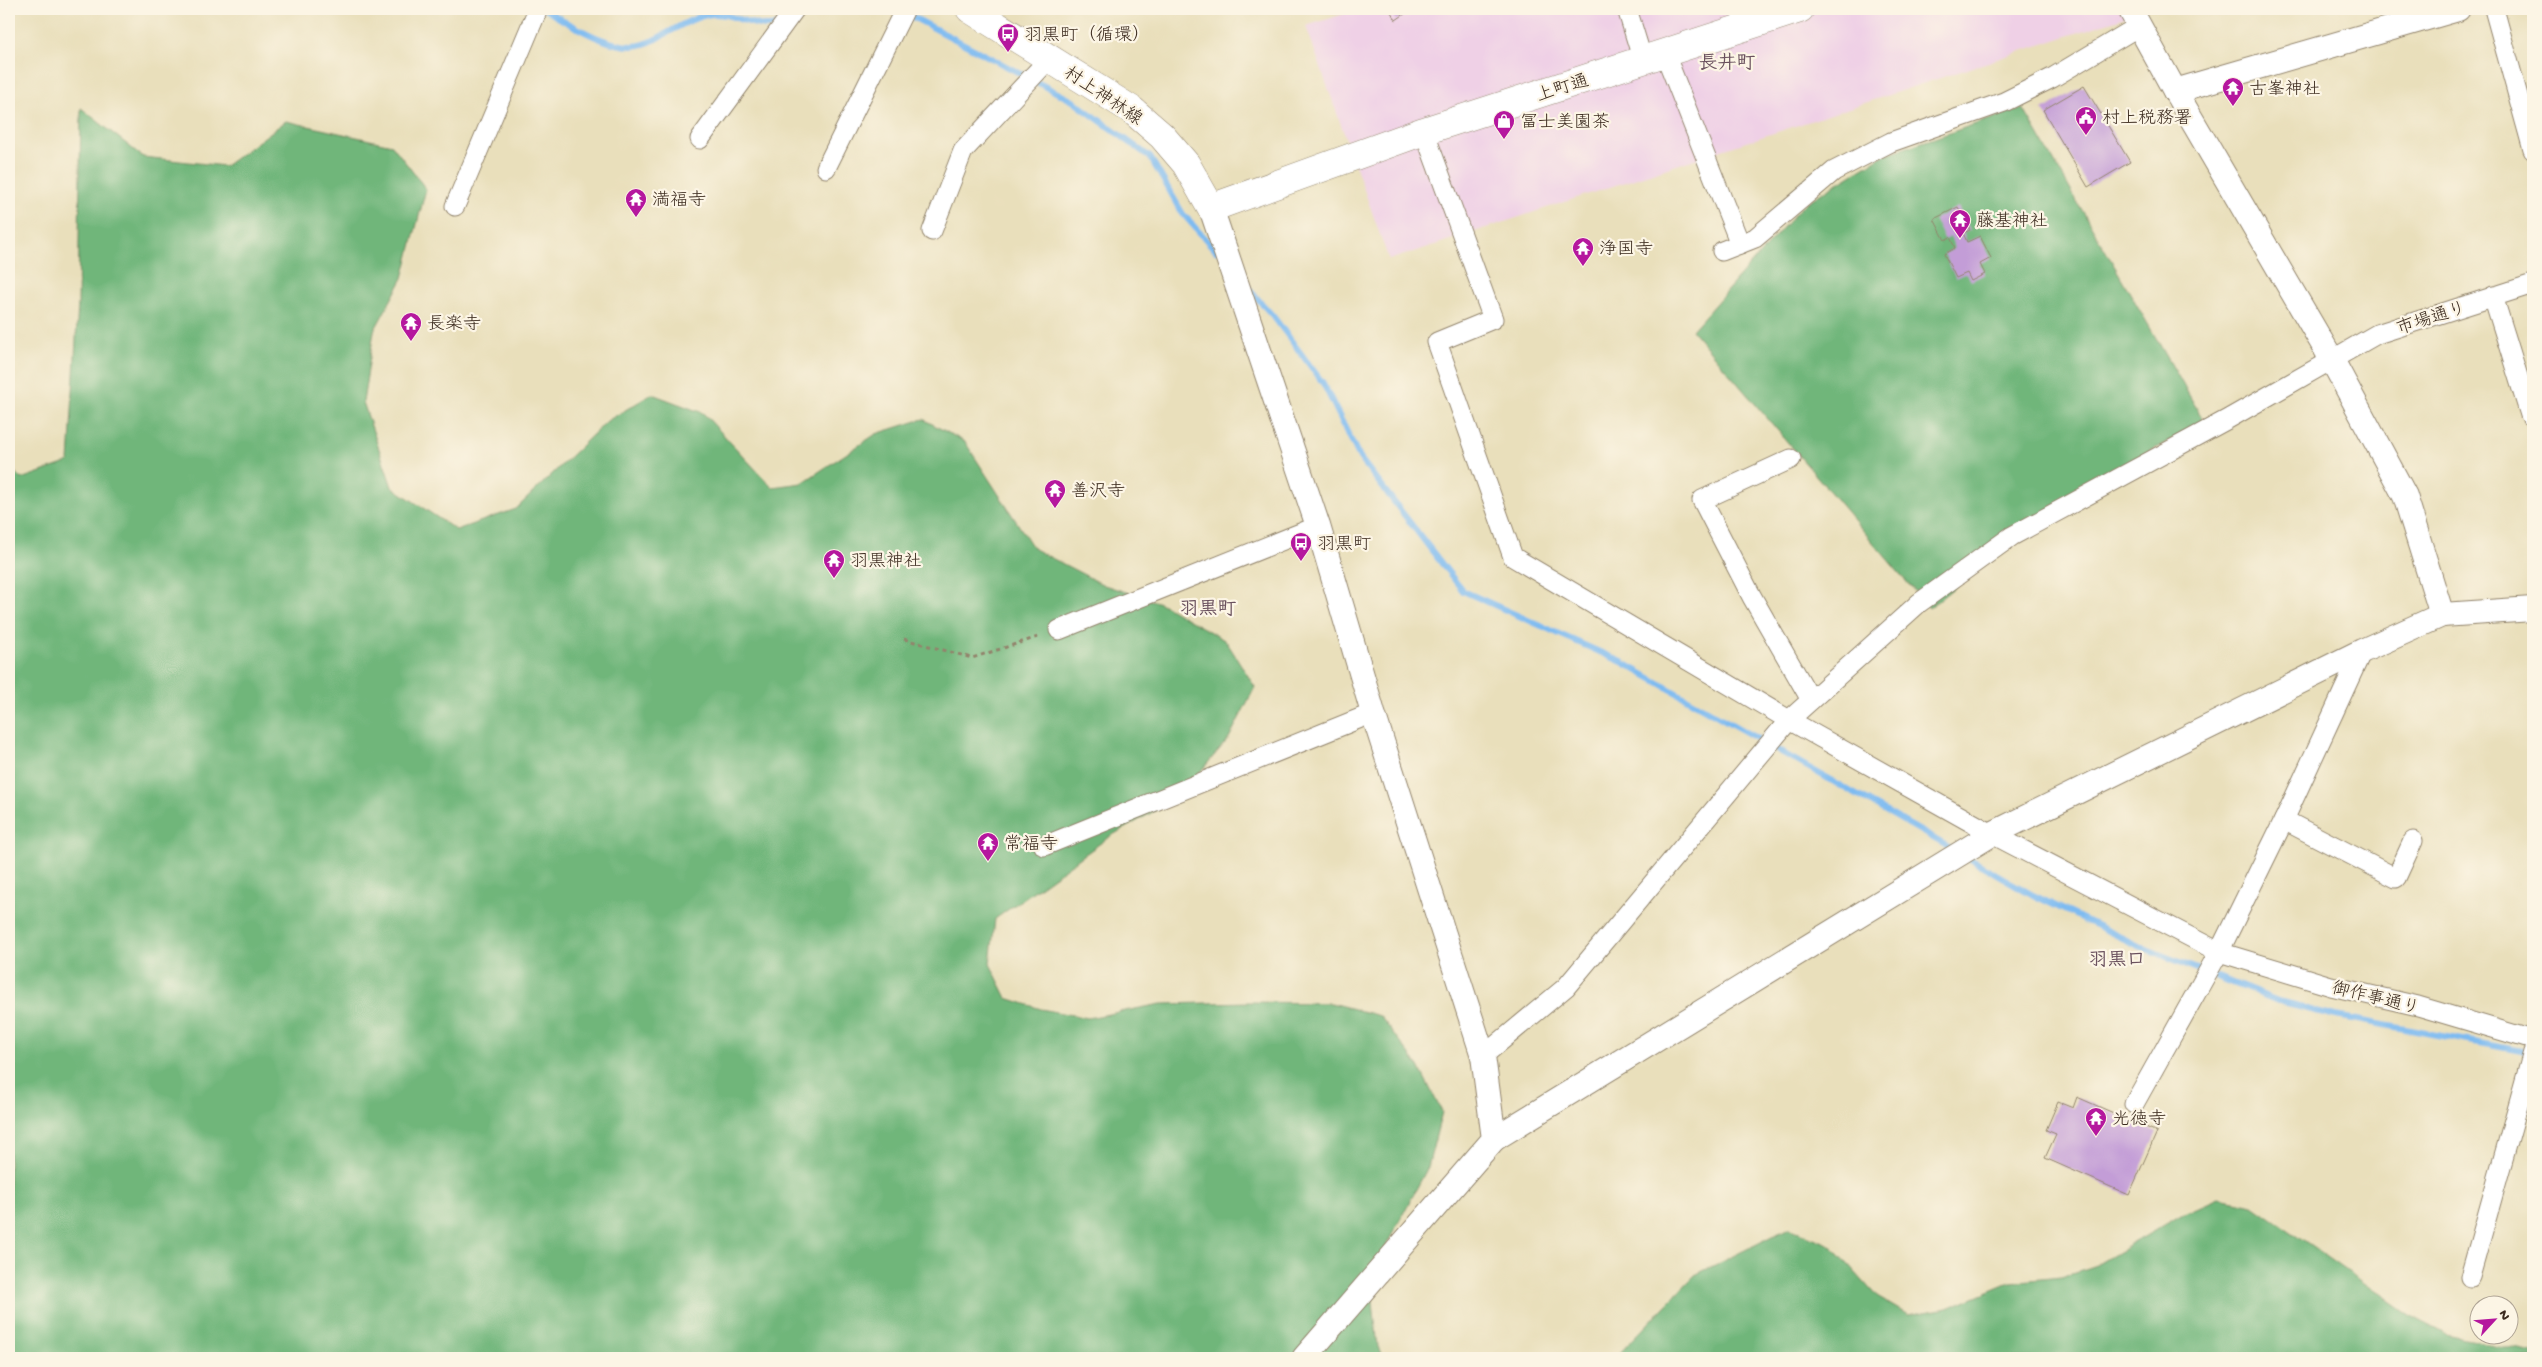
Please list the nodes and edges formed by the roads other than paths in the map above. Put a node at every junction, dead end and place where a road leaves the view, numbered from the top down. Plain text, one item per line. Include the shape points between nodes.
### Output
1 (538, 9) edge
2 (795, 9) edge
3 (905, 9) edge
4 (970, 9) edge
5 (1627, 9) edge
6 (1800, 9) edge
7 (2458, 9) edge
8 (2494, 9) edge
9 (2135, 17) edge
10 (1654, 57) junction
11 (1049, 59) junction
12 (2175, 91) junction
13 (1424, 131) junction
14 (700, 139) dead end
15 (2533, 150) edge
16 (826, 168) dead end
17 (455, 206) dead end
18 (1211, 208) junction
19 (932, 231) dead end
20 (1740, 244) junction
21 (1722, 252) dead end
22 (2533, 284) edge
23 (2494, 296) junction
24 (2332, 358) junction
25 (2533, 414) edge
26 (1791, 459) dead end
27 (1318, 526) junction
28 (2533, 609) edge
29 (2442, 615) junction
30 (1059, 630) road end
31 (2362, 651) junction
32 (1811, 700) junction
33 (1373, 713) junction
34 (1789, 720) junction
35 (2284, 820) junction
36 (1992, 834) junction
37 (2413, 841) dead end
38 (1044, 846) dead end
39 (2219, 952) junction
40 (2533, 1040) edge
41 (2533, 1052) edge
42 (1483, 1056) junction
43 (2134, 1104) dead end
44 (1494, 1139) junction
45 (2470, 1276) dead end
46 (1304, 1358) edge

1 - 17 street
2 - 14 street
3 - 16 street
4 - 11 main road, 村上神林線
5 - 10 street
6 - 10 main road, 上町通
7 - 12 street
8 - 15 street
9 - 12 street
9 - 20 street via 2052,78 2004,102 1891,142 1834,171 1754,238
10 - 13 main road, 上町通
10 - 20 street
11 - 18 main road, 村上神林線 via 1132,110 1162,136 1186,164
11 - 19 street via 963,151
12 - 24 street
13 - 18 main road, 上町通
13 - 34 street, 御作事通り via 1493,319 1437,342 1513,557
18 - 27 street
20 - 21 street
22 - 23 street, 市場通り
23 - 24 street, 市場通り via 2377,334
23 - 25 street via 2530,415
24 - 29 street via 2405,496
24 - 32 street, 市場通り via 2228,419 2012,536 1919,602
26 - 32 street via 1702,500 1752,597
27 - 30 street
27 - 33 street
28 - 29 street
29 - 31 street
31 - 35 street
31 - 36 street
32 - 34 street, 市場通り
33 - 38 street
33 - 42 street
34 - 36 street, 御作事通り
34 - 42 street, 市場通り via 1566,987
35 - 37 street via 2396,878
35 - 39 street
36 - 39 street, 御作事通り
36 - 44 street
39 - 40 street, 御作事通り via 2331,986 2418,1006
39 - 43 street
41 - 45 street
42 - 44 street
44 - 46 street

